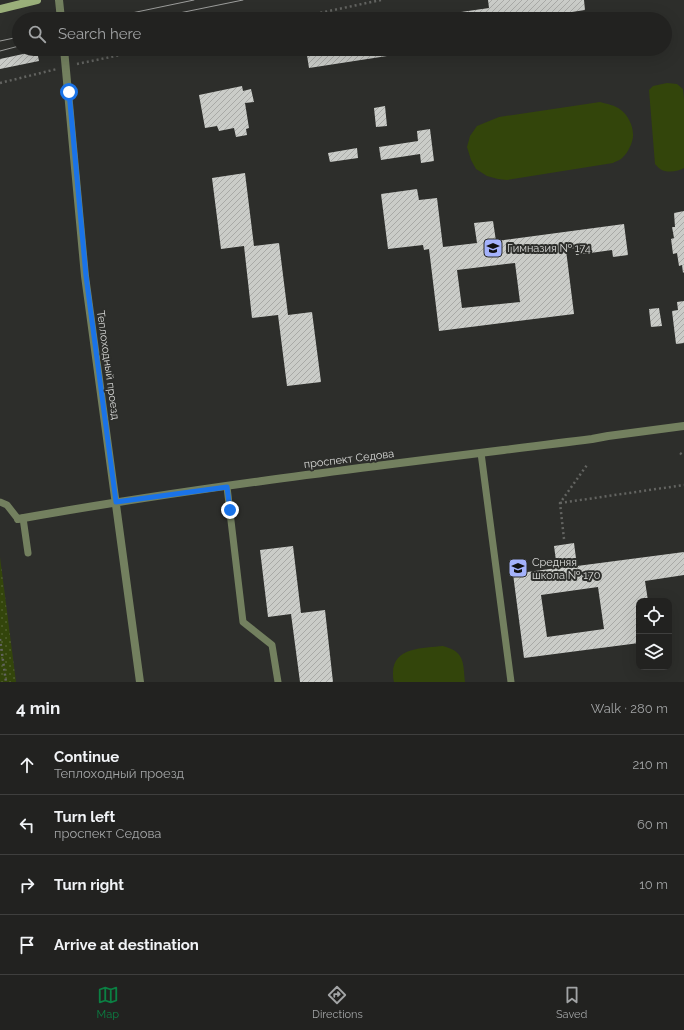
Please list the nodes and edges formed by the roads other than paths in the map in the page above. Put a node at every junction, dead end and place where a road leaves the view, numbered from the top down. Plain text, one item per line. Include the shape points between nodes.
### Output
1 (37, 0) edge
2 (59, 0) edge
3 (0, 9) edge
4 (60, 12) edge
5 (65, 56) edge
6 (684, 426) edge
7 (481, 453) junction
8 (227, 487) junction
9 (0, 502) edge
10 (116, 502) junction
11 (21, 518) junction
12 (28, 553) dead end
13 (140, 682) edge
14 (278, 682) edge
15 (511, 682) edge

1 - 3 main road
2 - 4 street
5 - 10 street, Теплоходный проезд via 86,276
6 - 7 street, проспект Седова
7 - 8 street, проспект Седова
7 - 15 lane
8 - 10 street, проспект Седова
8 - 14 lane via 243,622 272,645
9 - 11 lane
10 - 11 street, проспект Седова
10 - 13 street, Теплоходный проезд
11 - 12 lane

